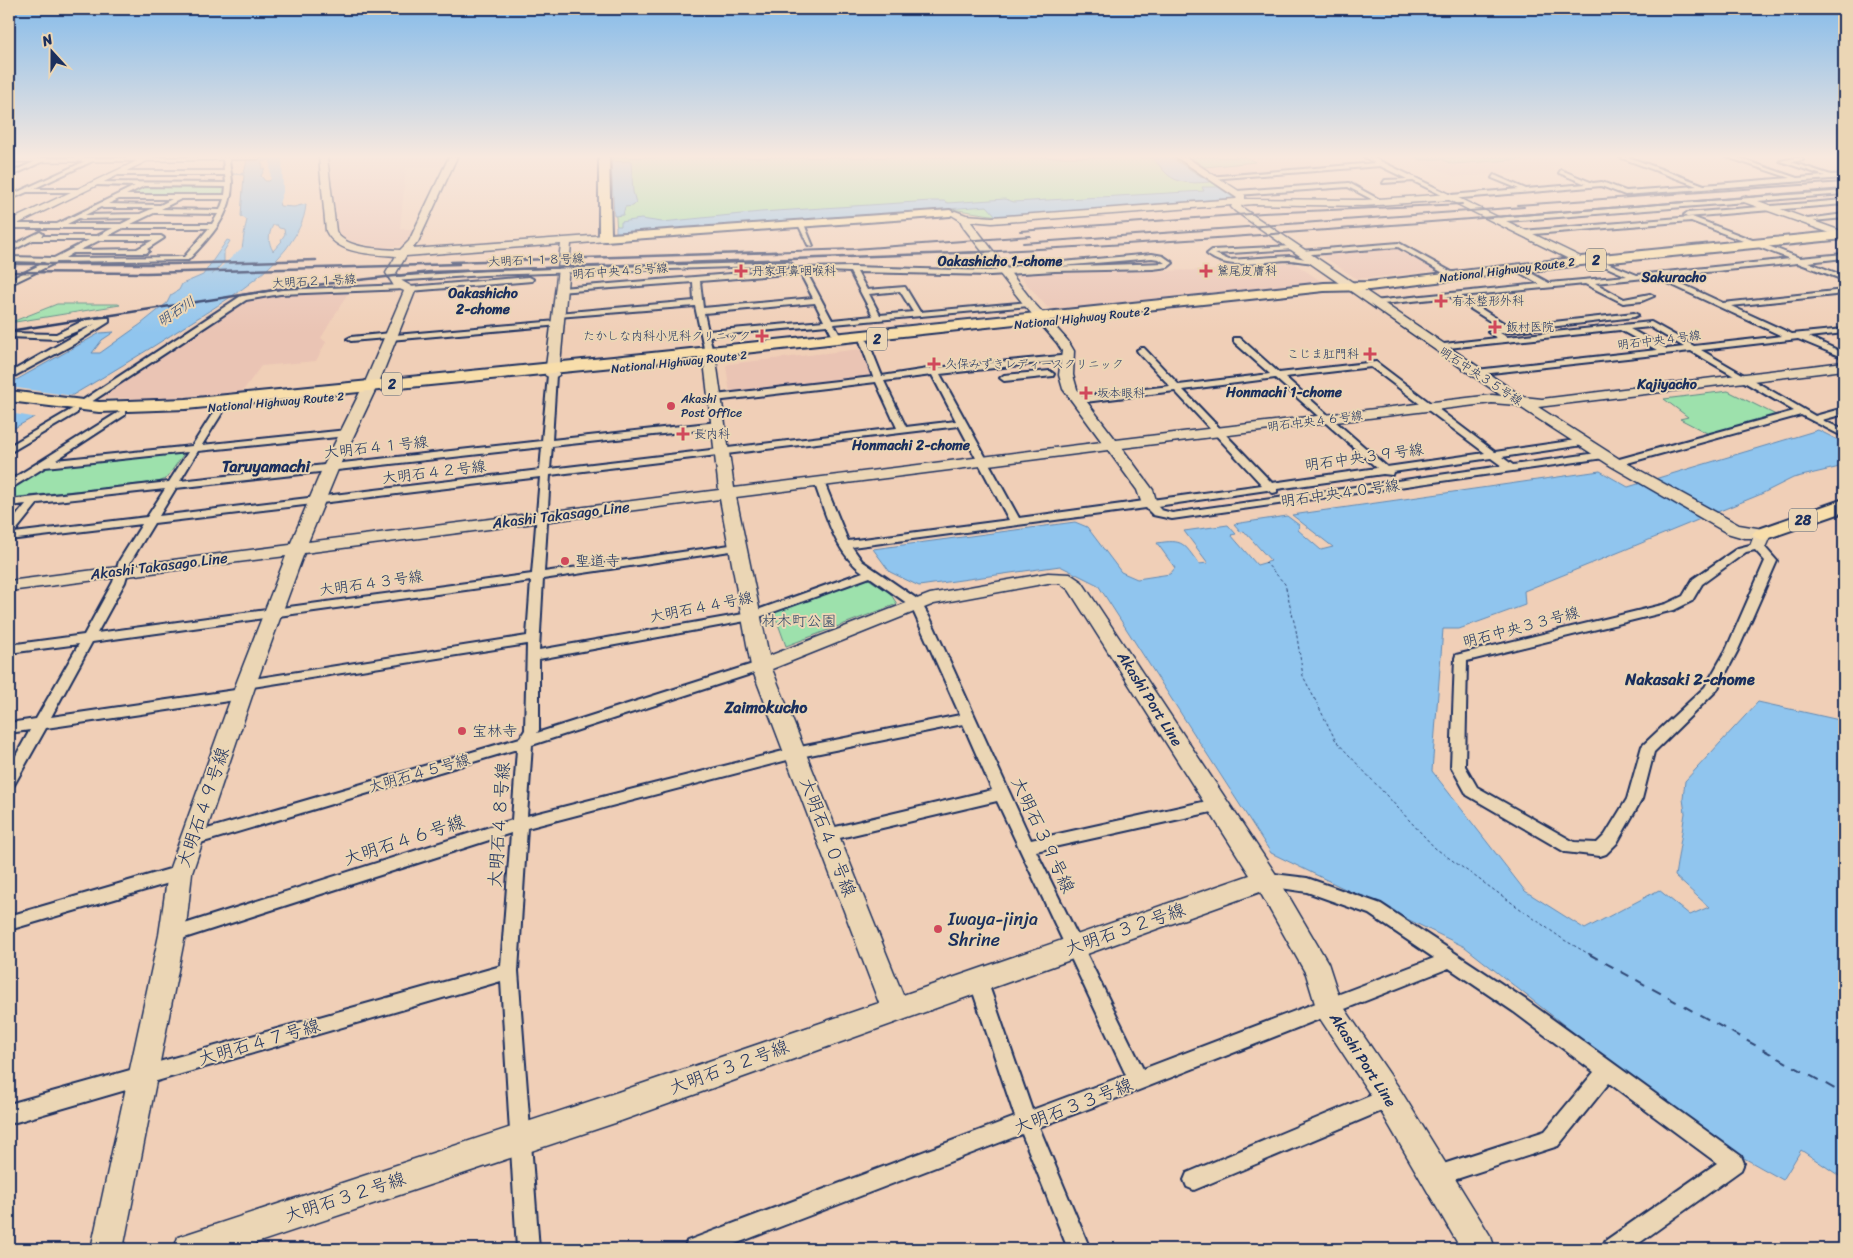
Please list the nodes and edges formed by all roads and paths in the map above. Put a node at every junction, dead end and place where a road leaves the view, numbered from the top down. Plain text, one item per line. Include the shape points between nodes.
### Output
1 (30, 216) edge
2 (77, 216) joint
3 (142, 216) joint
4 (219, 216) edge
5 (329, 216) edge
6 (425, 216) edge
7 (605, 216) edge
8 (913, 216) edge
9 (958, 216) edge
10 (1040, 216) edge
11 (1248, 216) edge
12 (1487, 216) edge
13 (1546, 216) edge
14 (1685, 216) edge
15 (1791, 216) edge
16 (1838, 216) edge
17 (964, 218) junction
18 (1692, 218) junction
19 (1495, 220) junction
20 (1803, 220) junction
21 (801, 224) junction
22 (9, 226) edge
23 (56, 226) junction
24 (122, 226) junction
25 (213, 226) junction
26 (1522, 234) junction
27 (1844, 235) edge
28 (32, 238) junction
29 (99, 238) junction
30 (605, 238) junction
31 (566, 242) junction
32 (1756, 244) junction
33 (811, 245) dead end
34 (9, 250) edge
35 (140, 251) junction
36 (194, 251) junction
37 (1296, 251) junction
38 (73, 252) junction
39 (403, 253) junction
40 (1844, 256) edge
41 (9, 259) edge
42 (56, 260) junction
43 (1595, 260) junction
44 (1581, 261) junction
45 (1799, 261) junction
46 (1312, 262) junction
47 (1075, 266) junction
48 (828, 269) junction
49 (802, 270) junction
50 (852, 270) junction
51 (1520, 270) junction
52 (1004, 272) junction
53 (562, 273) junction
54 (1657, 275) junction
55 (1455, 276) junction
56 (1635, 277) junction
57 (1844, 278) edge
58 (394, 279) junction
59 (696, 279) junction
60 (11, 281) edge
61 (1587, 282) junction
62 (1548, 285) junction
63 (1348, 286) junction
64 (406, 288) junction
65 (561, 290) junction
66 (864, 292) junction
67 (1844, 292) edge
68 (1454, 295) junction
69 (1650, 296) dead end
70 (818, 300) junction
71 (1373, 303) junction
72 (1029, 304) junction
73 (1722, 305) junction
74 (699, 307) junction
75 (918, 314) junction
76 (1634, 315) dead end
77 (878, 318) junction
78 (557, 319) junction
79 (1043, 319) junction
80 (1606, 319) junction
81 (828, 322) junction
82 (1622, 327) junction
83 (1508, 330) junction
84 (1844, 331) edge
85 (704, 334) junction
86 (9, 335) edge
87 (1795, 336) junction
88 (390, 337) junction
89 (351, 339) dead end
90 (838, 339) junction
91 (1237, 340) dead end
92 (1506, 340) junction
93 (864, 341) junction
94 (1438, 347) junction
95 (1696, 348) junction
96 (1141, 350) dead end
97 (1667, 352) junction
98 (710, 356) junction
99 (1844, 356) edge
100 (1068, 357) junction
101 (1038, 360) junction
102 (1844, 366) edge
103 (934, 371) junction
104 (553, 372) junction
105 (1476, 373) junction
106 (1050, 374) junction
107 (1276, 375) junction
108 (9, 376) edge
109 (878, 378) junction
110 (1004, 378) dead end
111 (1747, 378) junction
112 (1067, 383) junction
113 (1176, 387) junction
114 (367, 390) junction
115 (9, 396) edge
116 (715, 398) junction
117 (1077, 400) junction
118 (1518, 400) junction
119 (9, 404) edge
120 (221, 407) junction
121 (1427, 407) junction
122 (73, 408) junction
123 (1844, 411) edge
124 (1802, 412) junction
125 (122, 413) junction
126 (1814, 418) junction
127 (1327, 419) junction
128 (962, 423) junction
129 (718, 425) junction
130 (903, 430) junction
131 (347, 433) junction
132 (1219, 433) junction
133 (1844, 434) edge
134 (1583, 442) junction
135 (547, 444) junction
136 (1114, 446) junction
137 (195, 449) junction
138 (9, 450) edge
139 (722, 451) junction
140 (1494, 456) junction
141 (1610, 459) junction
142 (982, 461) junction
143 (42, 464) junction
144 (331, 467) junction
145 (1511, 468) junction
146 (1384, 469) junction
147 (544, 474) junction
148 (818, 482) junction
149 (173, 484) junction
150 (1401, 484) junction
151 (9, 486) edge
152 (1269, 486) junction
153 (727, 494) junction
154 (34, 501) junction
155 (318, 501) junction
156 (1283, 501) junction
157 (9, 503) edge
158 (1149, 504) junction
159 (1844, 505) edge
160 (540, 518) junction
161 (149, 521) junction
162 (1016, 522) junction
163 (9, 532) edge
164 (9, 537) edge
165 (1760, 540) junction
166 (844, 545) junction
167 (737, 547) junction
168 (297, 549) junction
169 (123, 571) junction
170 (871, 573) junction
171 (536, 578) junction
172 (9, 586) edge
173 (916, 604) junction
174 (272, 613) junction
175 (751, 616) junction
176 (88, 638) junction
177 (532, 639) junction
178 (9, 649) edge
179 (532, 656) junction
180 (761, 666) junction
181 (244, 689) junction
182 (968, 718) junction
183 (40, 723) junction
184 (9, 728) edge
185 (525, 742) junction
186 (794, 753) junction
187 (9, 781) edge
188 (1001, 794) junction
189 (1216, 805) junction
190 (519, 824) junction
191 (827, 835) junction
192 (190, 840) junction
193 (1026, 847) junction
194 (180, 873) junction
195 (1266, 880) junction
196 (9, 923) edge
197 (172, 935) junction
198 (1074, 946) junction
199 (1450, 960) junction
200 (509, 971) junction
201 (978, 980) junction
202 (895, 1008) junction
203 (1329, 1008) junction
204 (1608, 1070) junction
205 (142, 1075) junction
206 (1139, 1080) junction
207 (1389, 1098) junction
208 (9, 1114) edge
209 (1027, 1123) junction
210 (520, 1139) junction
211 (1435, 1176) junction
212 (1194, 1180) dead end
213 (107, 1249) edge
214 (190, 1249) edge
215 (528, 1249) edge
216 (695, 1249) edge
217 (1078, 1249) edge
218 (1479, 1249) edge
219 (1613, 1249) edge

1 - 22 street
2 - 3 street
2 - 23 street
3 - 24 street
4 - 25 street
5 - 39 street via 335,238 381,252
6 - 39 street via 413,242
7 - 30 main road
8 - 21 main road
9 - 17 street
10 - 17 street via 992,220
11 - 37 street, 明石中央３５号線
12 - 19 street
13 - 19 street
14 - 18 street
15 - 20 street
16 - 20 street
17 - 52 street
18 - 26 street
18 - 32 street
19 - 26 street
20 - 27 street
21 - 30 main road
21 - 33 street
22 - 23 street
23 - 24 street
23 - 28 street
24 - 25 street
24 - 29 street
25 - 36 street
26 - 44 street
27 - 32 highway, National Highway Route 2 / 2
28 - 29 street
28 - 34 street
29 - 35 street via 161,238
29 - 38 street
30 - 31 street
31 - 39 street
31 - 53 street
32 - 43 highway, National Highway Route 2 / 2
32 - 45 street
35 - 36 street
35 - 38 street
36 - 42 street via 186,259
37 - 46 street, 明石中央３５号線
37 - 46 street via 1210,254 1229,262 1290,258
37 - 55 street via 1399,245
38 - 42 street
39 - 58 street via 391,273
40 - 45 street
41 - 42 street
42 - 60 street
43 - 44 highway, National Highway Route 2 / 2
43 - 56 street
44 - 51 highway, National Highway Route 2 / 2
45 - 54 street
45 - 57 street
46 - 63 street, 明石中央３５号線
47 - 47 street via 1152,256 1161,256 1169,263 1153,267
47 - 52 street, 明石中央４５号線
48 - 49 street, 明石中央４５号線
48 - 50 street, 明石中央４５号線
48 - 53 street, 大明石１１８号線 via 817,263
49 - 59 street, 明石中央４５号線
49 - 70 street
50 - 52 street, 明石中央４５号線
50 - 66 street
51 - 55 highway, National Highway Route 2 / 2
51 - 62 street
52 - 72 street
53 - 58 street, 大明石１１８号線
53 - 64 street, 明石中央４５号線
53 - 65 street, 明石中央４５号線
54 - 56 street
54 - 73 street
55 - 63 highway, National Highway Route 2 / 2
56 - 61 street
58 - 64 street
59 - 65 street, 明石中央４５号線
59 - 74 street
61 - 62 street
61 - 69 street via 1622,301
62 - 68 street
63 - 71 street, 明石中央３５号線
63 - 79 highway, National Highway Route 2 / 2 via 1330,292
64 - 88 street
64 - 122 street, 大明石２１号線 via 280,292 244,298
65 - 78 street
66 - 75 street via 902,289
66 - 77 street
67 - 73 street
68 - 71 street
68 - 83 street
70 - 74 street
70 - 81 street
71 - 94 street, 明石中央３５号線
72 - 75 street
72 - 79 street
73 - 87 street
74 - 78 street
74 - 85 street
75 - 77 street
76 - 80 street
77 - 81 street
78 - 88 street
78 - 104 street
79 - 90 highway, National Highway Route 2 / 2
79 - 93 highway, National Highway Route 2 / 2
79 - 100 street via 1062,341
80 - 82 street
80 - 83 street
81 - 85 street
81 - 90 street
82 - 92 street
82 - 95 street via 1651,324
82 - 97 street
83 - 92 street via 1492,332
84 - 87 street, 明石中央４号線
85 - 98 street
86 - 108 street via 57,337 88,322 106,320
87 - 95 street, 明石中央４号線
87 - 99 street
88 - 89 street
88 - 114 street
90 - 98 highway, National Highway Route 2 / 2
91 - 107 street
92 - 94 street
93 - 98 highway, National Highway Route 2 / 2
93 - 109 street
94 - 105 street, 明石中央３５号線
95 - 97 street, 明石中央４号線
95 - 111 street
96 - 113 street
97 - 105 street, 明石中央４号線
98 - 104 highway, National Highway Route 2 / 2
98 - 116 street
100 - 101 street
100 - 112 street
101 - 103 street
101 - 106 street
102 - 111 street, 明石中央４６号線
103 - 109 street
103 - 128 street
104 - 114 highway, National Highway Route 2 / 2
104 - 135 street, 大明石４８号線
105 - 118 street, 明石中央３５号線
106 - 110 street
106 - 112 street
107 - 113 street
107 - 121 street via 1372,364
107 - 127 street
109 - 116 street
109 - 130 street
111 - 118 street, 明石中央４６号線 via 1542,403
111 - 124 street
112 - 117 street
113 - 117 street
113 - 132 street
114 - 120 highway, National Highway Route 2 / 2
114 - 122 highway, National Highway Route 2 / 2 via 157,406
114 - 131 street, 大明石４９号線
115 - 122 highway, National Highway Route 2 / 2
116 - 129 street
117 - 136 street
118 - 121 street, 明石中央４６号線 via 1492,399
118 - 134 street, 明石中央３５号線
119 - 122 highway, National Highway Route 2 / 2
120 - 125 highway, National Highway Route 2 / 2
120 - 137 street
121 - 127 street, 明石中央４６号線
121 - 140 street
122 - 125 highway, National Highway Route 2 / 2
122 - 138 street, 大明石２１号線
123 - 126 street
124 - 126 street
124 - 141 street, 明石中央４０号線
125 - 143 street
126 - 133 street
127 - 132 street, 明石中央４６号線
127 - 146 street
128 - 130 street, 大明石４２号線
128 - 142 street
129 - 135 street, 大明石４１号線
129 - 139 street
130 - 139 street, 大明石４２号線
131 - 137 street
131 - 144 street, 大明石４９号線
132 - 136 street, 明石中央４６号線
132 - 152 street
134 - 140 street, 明石中央３９号線
134 - 141 street, 明石中央３５号線
135 - 144 street, 大明石４１号線
135 - 147 street, 大明石４８号線
136 - 142 street, Akashi Takasago Line
136 - 158 street via 1145,490
137 - 143 street
137 - 149 street
139 - 147 street, 大明石４２号線
139 - 153 street
140 - 145 street
140 - 146 street, 明石中央３９号線
141 - 145 street, 明石中央４０号線
141 - 165 street, 明石中央３５号線 via 1722,524
142 - 148 street, Akashi Takasago Line
142 - 162 street
143 - 151 street
144 - 149 street, 大明石４１号線
144 - 155 street, 大明石４９号線
145 - 150 street, 明石中央４０号線
146 - 150 street
146 - 152 street, 明石中央３９号線
147 - 155 street, 大明石４２号線
147 - 160 street, 大明石４８号線
148 - 153 street, Akashi Takasago Line
148 - 166 street
149 - 154 street, 大明石４１号線
149 - 161 street
150 - 156 street, 明石中央４０号線
152 - 156 street
152 - 158 street, 明石中央３９号線
153 - 160 street, Akashi Takasago Line
153 - 167 street
154 - 157 street, 大明石４１号線
154 - 163 street
155 - 161 street, 大明石４２号線
155 - 168 street, 大明石４９号線
156 - 158 street, 明石中央４０号線 via 1172,516 1157,512
158 - 162 street, 明石中央３９号線
159 - 165 highway, 28
160 - 168 street, Akashi Takasago Line
160 - 171 street, 大明石４８号線
161 - 164 street, 大明石４２号線
161 - 169 street via 125,561
162 - 166 street, 明石中央３９号線
165 - 165 street, 明石中央３３号線 via 1771,561 1732,650 1710,690 1647,750 1634,799 1612,839 1600,850 1571,848 1472,791 1458,766 1461,658 1670,607 1688,598 1697,582
166 - 170 street
167 - 171 street, 大明石４３号線
167 - 175 street
168 - 169 street, Akashi Takasago Line
168 - 174 street, 大明石４９号線
169 - 172 street, Akashi Takasago Line
169 - 176 street
170 - 173 street
170 - 175 street, 大明石４４号線
171 - 174 street, 大明石４３号線
171 - 177 street, 大明石４８号線
173 - 180 street, Akashi Port Line
173 - 182 street, 大明石３９号線
173 - 189 street, Akashi Port Line via 1048,578 1064,578 1076,586
174 - 176 street, 大明石４３号線
174 - 181 street, 大明石４９号線
175 - 179 street, 大明石４４号線
175 - 180 street
176 - 178 street, 大明石４３号線
176 - 183 street
177 - 179 street, 大明石４８号線
177 - 181 street
179 - 185 street, 大明石４８号線 via 532,730
180 - 185 street, 大明石４５号線
180 - 186 street, 大明石４０号線
181 - 183 street
181 - 192 street, 大明石４９号線
182 - 186 street, 大明石４６号線
182 - 188 street, 大明石３９号線
183 - 184 street
183 - 187 street
185 - 190 street, 大明石４８号線
185 - 192 street, 大明石４５号線
186 - 190 street, 大明石４６号線
186 - 191 street, 大明石４０号線
188 - 191 street
188 - 193 street, 大明石３９号線
189 - 193 street
189 - 195 street, Akashi Port Line
190 - 197 street, 大明石４６号線
190 - 200 street, 大明石４８号線
191 - 202 street, 大明石４０号線
192 - 194 street, 大明石４９号線
193 - 198 street, 大明石３９号線
194 - 196 street
194 - 197 street, 大明石４９号線
195 - 198 street, 大明石３２号線
195 - 199 street via 1307,885 1375,909
195 - 203 street, Akashi Port Line via 1319,972
197 - 205 street, 大明石４９号線
198 - 201 street, 大明石３２号線
198 - 206 street, 大明石３９号線
199 - 203 street, 大明石３３号線
199 - 204 street
200 - 205 street, 大明石４７号線
200 - 210 street, 大明石４８号線
201 - 202 street, 大明石３２号線
201 - 209 street
202 - 210 street, 大明石３２号線
203 - 206 street, 大明石３３号線
203 - 207 street, Akashi Port Line
204 - 211 street via 1551,1139
204 - 219 street via 1734,1163
205 - 208 street, 大明石４７号線
205 - 213 street, 大明石４９号線
206 - 209 street, 大明石３３号線
207 - 211 street, Akashi Port Line
207 - 212 street
209 - 216 street, 大明石３３号線
209 - 217 street
210 - 214 street, 大明石３２号線
210 - 215 street, 大明石４８号線
211 - 218 street, Akashi Port Line

